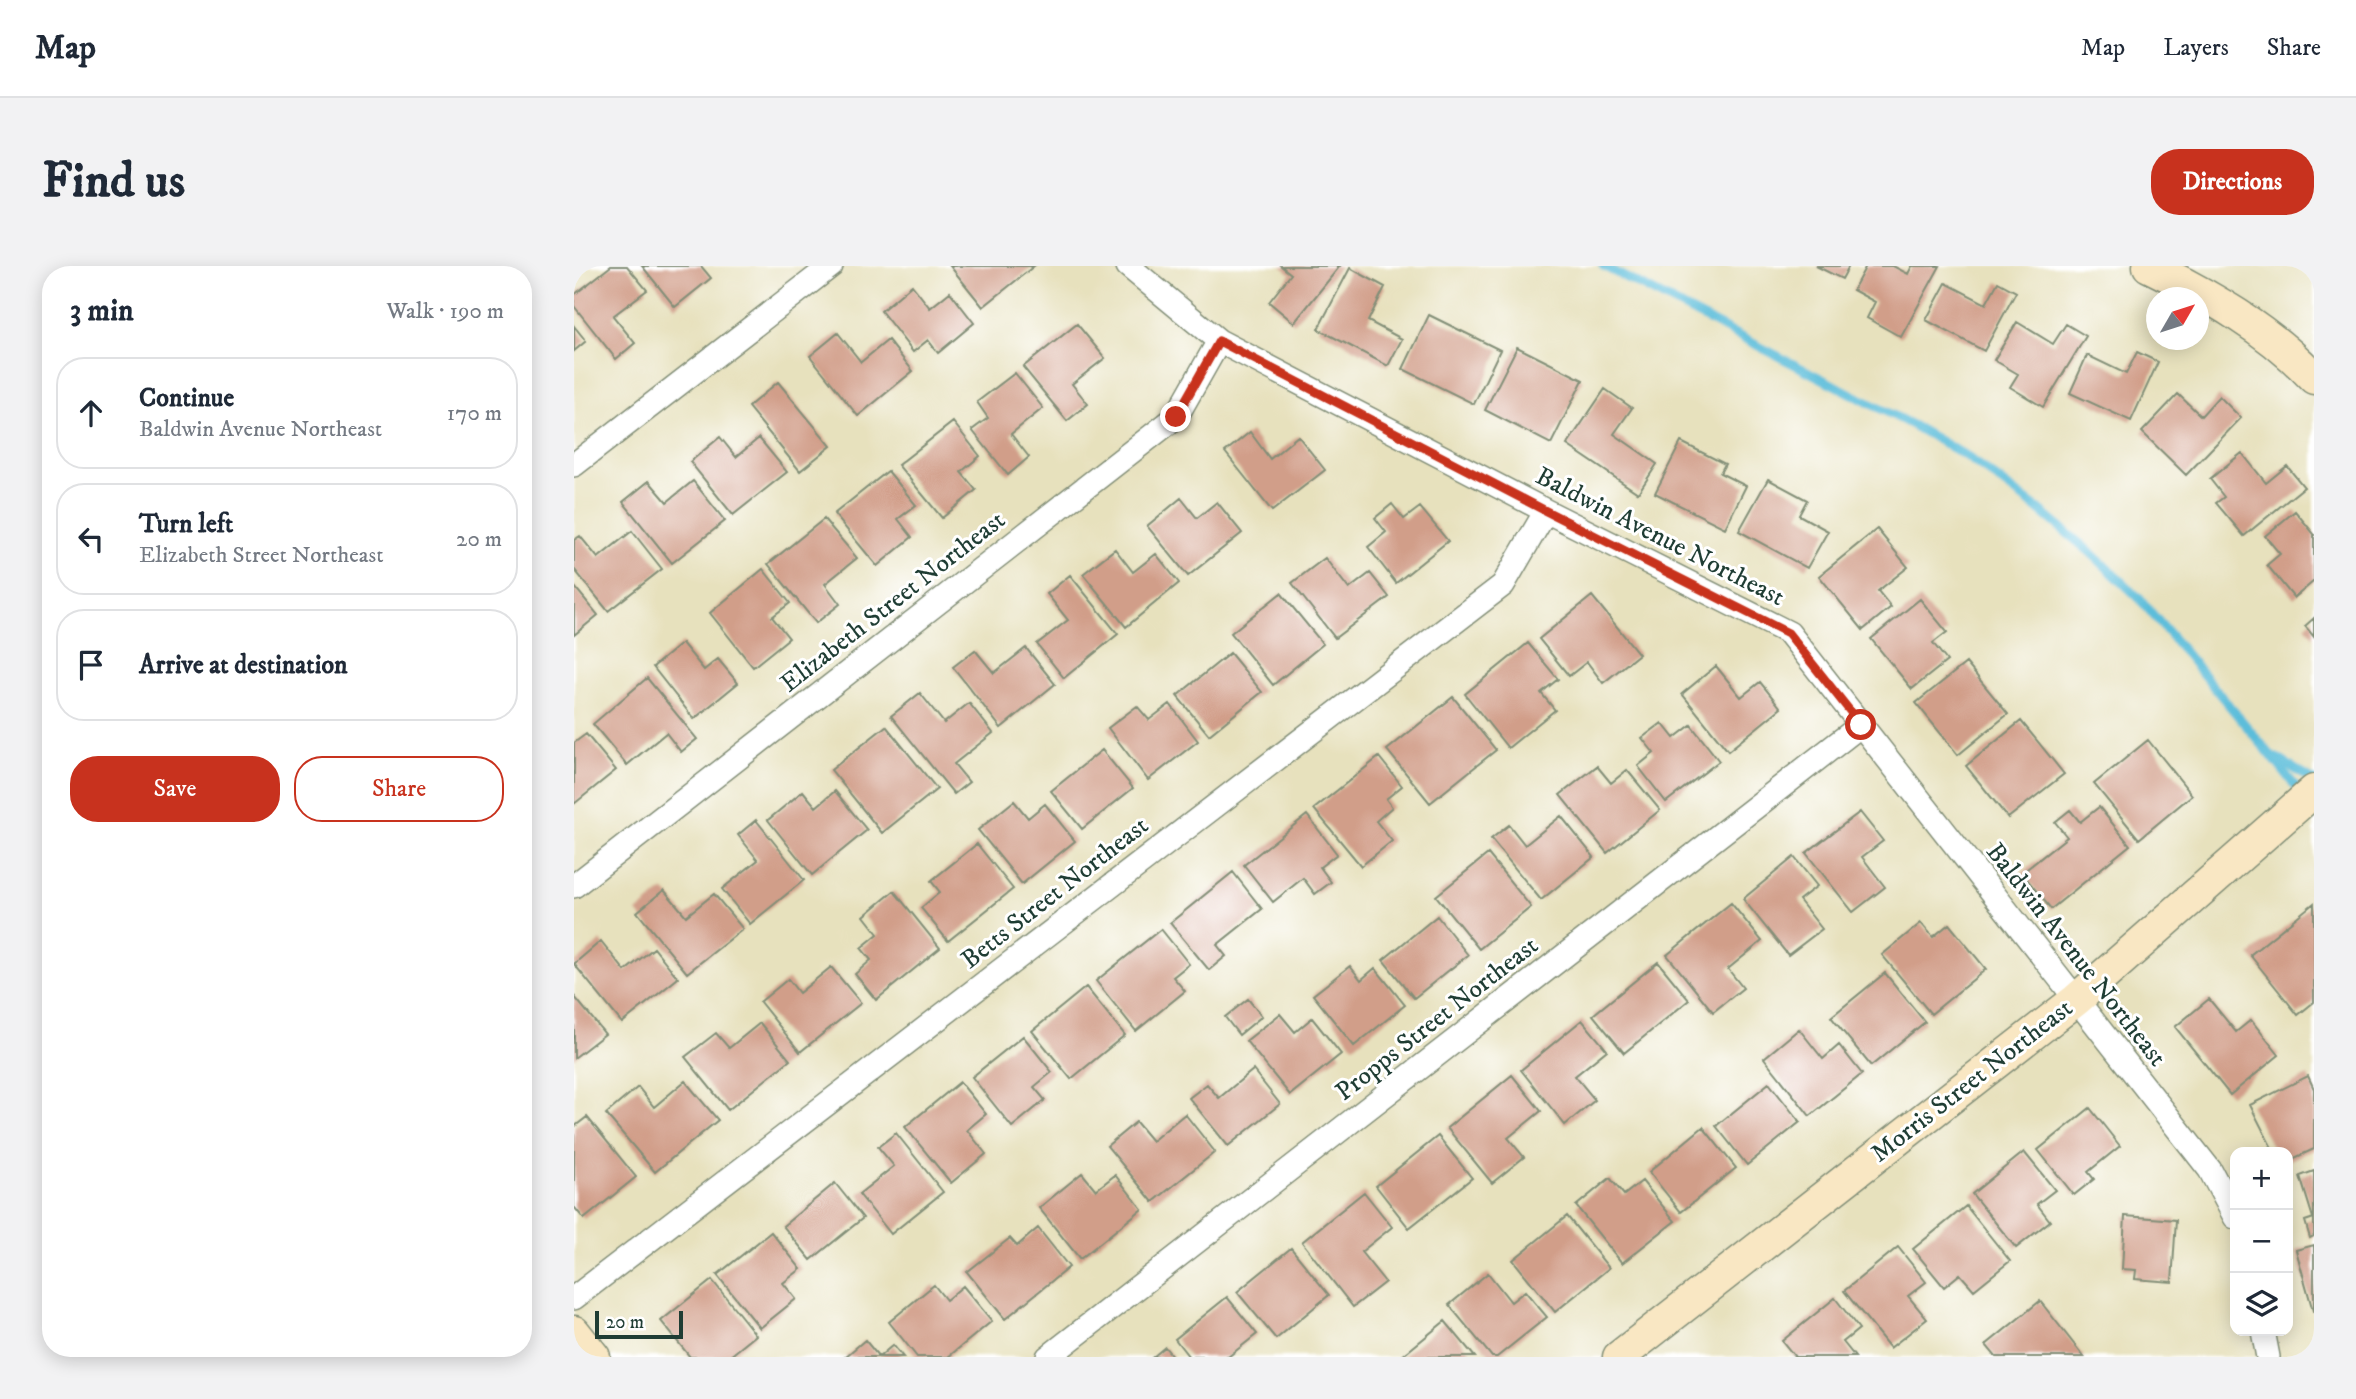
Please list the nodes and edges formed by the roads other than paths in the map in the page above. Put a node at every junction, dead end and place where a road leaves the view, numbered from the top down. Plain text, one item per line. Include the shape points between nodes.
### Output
1 (831, 266) edge
2 (1128, 266) edge
3 (2149, 266) edge
4 (1219, 341) junction
5 (2314, 378) edge
6 (574, 465) edge
7 (1546, 511) junction
8 (1861, 725) junction
9 (2305, 798) edge
10 (574, 886) edge
11 (2076, 1000) junction
12 (2231, 1210) edge
13 (574, 1298) edge
14 (574, 1332) edge
15 (2264, 1336) edge
16 (594, 1357) edge
17 (1048, 1357) edge
18 (1619, 1357) edge
19 (2268, 1357) edge

1 - 6 street
2 - 4 street, Baldwin Avenue Northeast
3 - 5 street via 2253,326
4 - 7 street, Baldwin Avenue Northeast
4 - 10 street, Elizabeth Street Northeast via 1176,417
7 - 8 street, Baldwin Avenue Northeast via 1788,633
7 - 13 street, Betts Street Northeast via 1503,585
8 - 11 street, Baldwin Avenue Northeast
8 - 17 street, Propps Street Northeast
9 - 11 street, Morris Street Northeast
11 - 12 street, Baldwin Avenue Northeast via 2210,1170
11 - 18 street, Morris Street Northeast
14 - 16 street
15 - 19 street

